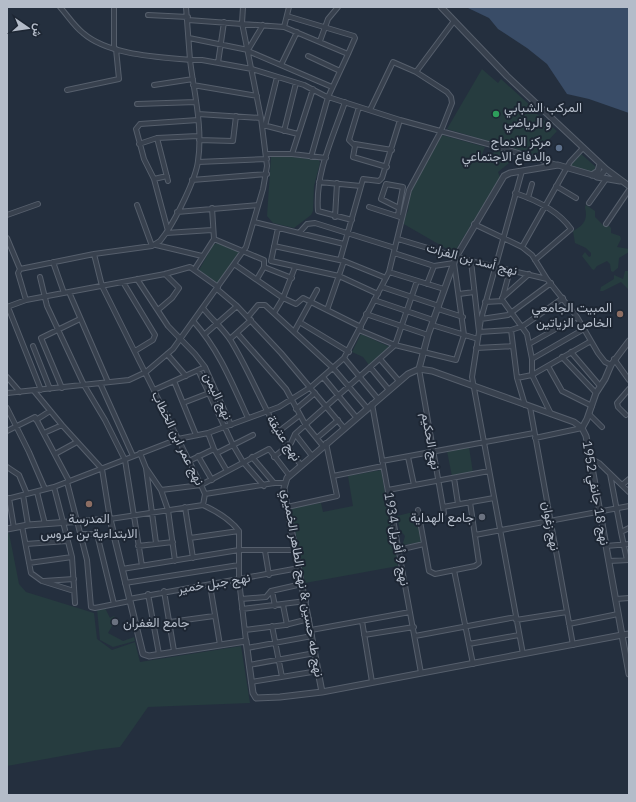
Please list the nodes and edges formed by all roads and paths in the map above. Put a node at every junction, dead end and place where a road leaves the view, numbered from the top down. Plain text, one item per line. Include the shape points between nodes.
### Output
1 (60, 7) edge
2 (114, 7) edge
3 (186, 7) edge
4 (243, 7) edge
5 (289, 7) edge
6 (338, 7) edge
7 (442, 7) edge
8 (148, 15) dead end
9 (287, 16) junction
10 (188, 18) junction
11 (454, 20) junction
12 (224, 22) junction
13 (242, 23) junction
14 (263, 25) junction
15 (284, 27) junction
16 (326, 27) junction
17 (297, 32) junction
18 (189, 38) junction
19 (320, 41) junction
20 (222, 43) junction
21 (115, 49) junction
22 (248, 50) junction
23 (348, 54) junction
24 (308, 56) dead end
25 (190, 60) junction
26 (218, 63) junction
27 (281, 65) junction
28 (252, 69) junction
29 (340, 71) junction
30 (416, 72) junction
31 (277, 77) junction
32 (193, 80) junction
33 (296, 82) junction
34 (154, 85) dead end
35 (193, 85) junction
36 (332, 87) junction
37 (313, 89) junction
38 (67, 90) dead end
39 (257, 96) junction
40 (328, 97) junction
41 (196, 102) junction
42 (345, 102) junction
43 (137, 104) dead end
44 (359, 107) junction
45 (370, 110) junction
46 (198, 114) junction
47 (236, 116) junction
48 (261, 118) junction
49 (198, 120) junction
50 (400, 120) junction
51 (264, 126) junction
52 (284, 131) junction
53 (442, 131) junction
54 (298, 134) junction
55 (157, 138) junction
56 (198, 138) junction
57 (139, 144) junction
58 (355, 144) junction
59 (584, 148) junction
60 (392, 150) junction
61 (292, 154) junction
62 (266, 156) junction
63 (311, 157) junction
64 (326, 158) junction
65 (198, 162) junction
66 (600, 164) junction
67 (558, 165) junction
68 (387, 167) junction
69 (567, 168) junction
70 (606, 169) junction
71 (522, 171) junction
72 (267, 174) junction
73 (594, 176) junction
74 (606, 179) junction
75 (154, 180) junction
76 (192, 180) junction
77 (621, 181) junction
78 (319, 182) junction
79 (337, 183) junction
80 (532, 184) dead end
81 (361, 186) junction
82 (556, 186) junction
83 (629, 186) edge
84 (629, 190) edge
85 (515, 193) junction
86 (528, 198) junction
87 (576, 198) dead end
88 (589, 203) dead end
89 (38, 204) dead end
90 (138, 205) dead end
91 (258, 205) junction
92 (545, 206) junction
93 (369, 207) dead end
94 (212, 208) junction
95 (399, 208) junction
96 (177, 212) junction
97 (7, 215) edge
98 (335, 217) junction
99 (400, 217) junction
100 (352, 220) junction
101 (254, 222) junction
102 (474, 224) junction
103 (606, 224) dead end
104 (278, 228) junction
105 (212, 230) junction
106 (167, 232) junction
107 (299, 233) junction
108 (347, 234) junction
109 (7, 238) edge
110 (214, 238) junction
111 (502, 238) junction
112 (398, 239) junction
113 (344, 244) junction
114 (154, 245) junction
115 (274, 246) junction
116 (522, 247) junction
117 (395, 248) junction
118 (244, 252) junction
119 (394, 253) junction
120 (94, 254) junction
121 (202, 256) junction
122 (456, 257) junction
123 (270, 260) junction
124 (535, 260) junction
125 (342, 261) junction
126 (471, 261) junction
127 (53, 262) junction
128 (265, 262) junction
129 (454, 263) junction
130 (234, 264) junction
131 (434, 266) junction
132 (494, 266) junction
133 (264, 267) junction
134 (295, 267) junction
135 (20, 269) junction
136 (194, 270) junction
137 (510, 270) junction
138 (389, 272) junction
139 (166, 274) junction
140 (529, 274) junction
141 (339, 276) junction
142 (40, 277) dead end
143 (292, 278) junction
144 (386, 278) junction
145 (137, 279) junction
146 (257, 279) junction
147 (547, 279) junction
148 (417, 281) junction
149 (122, 282) junction
150 (551, 283) junction
151 (427, 284) junction
152 (102, 286) junction
153 (382, 287) junction
154 (217, 288) junction
155 (444, 289) junction
156 (317, 290) dead end
157 (66, 292) junction
158 (474, 292) junction
159 (378, 294) junction
160 (459, 294) junction
161 (44, 297) junction
162 (412, 297) junction
163 (283, 298) junction
164 (562, 298) junction
165 (502, 299) junction
166 (26, 300) junction
167 (374, 300) junction
168 (312, 302) junction
169 (485, 302) junction
170 (237, 306) junction
171 (7, 307) edge
172 (204, 308) junction
173 (438, 308) junction
174 (158, 310) junction
175 (327, 310) junction
176 (407, 310) junction
177 (512, 312) junction
178 (274, 313) junction
179 (366, 314) junction
180 (463, 317) junction
181 (577, 317) junction
182 (249, 318) junction
183 (80, 319) junction
184 (481, 319) junction
185 (194, 322) junction
186 (218, 323) junction
187 (301, 323) junction
188 (433, 323) junction
189 (402, 326) junction
190 (523, 326) junction
191 (360, 329) junction
192 (584, 329) junction
193 (58, 330) junction
194 (511, 330) junction
195 (294, 332) junction
196 (479, 332) junction
197 (237, 333) junction
198 (205, 334) junction
199 (428, 335) junction
200 (464, 335) junction
201 (181, 339) junction
202 (230, 339) junction
203 (478, 339) junction
204 (591, 341) junction
205 (629, 341) edge
206 (529, 344) junction
207 (33, 346) dead end
208 (395, 346) junction
209 (513, 346) junction
210 (476, 348) junction
211 (135, 351) junction
212 (349, 352) junction
213 (423, 352) junction
214 (571, 352) junction
215 (167, 354) junction
216 (344, 358) junction
217 (562, 358) junction
218 (380, 359) junction
219 (532, 359) junction
220 (614, 359) junction
221 (611, 365) junction
222 (548, 366) junction
223 (205, 367) junction
224 (333, 368) junction
225 (370, 368) junction
226 (419, 369) junction
227 (198, 370) junction
228 (146, 372) junction
229 (532, 375) junction
230 (186, 376) junction
231 (360, 376) junction
232 (7, 377) edge
233 (324, 377) junction
234 (517, 378) junction
235 (629, 380) edge
236 (174, 381) junction
237 (399, 381) junction
238 (108, 382) junction
239 (100, 383) junction
240 (84, 385) junction
241 (349, 386) junction
242 (473, 386) junction
243 (600, 386) junction
244 (311, 387) junction
245 (62, 388) junction
246 (50, 389) junction
247 (629, 389) edge
248 (41, 390) junction
249 (154, 390) junction
250 (389, 390) junction
251 (34, 391) junction
252 (20, 392) junction
253 (7, 393) edge
254 (209, 393) junction
255 (315, 393) junction
256 (596, 393) junction
257 (338, 396) junction
258 (378, 399) junction
259 (291, 400) junction
260 (183, 403) junction
261 (372, 404) junction
262 (327, 406) junction
263 (528, 406) junction
264 (592, 406) junction
265 (7, 408) edge
266 (367, 408) junction
267 (296, 409) junction
268 (266, 410) junction
269 (50, 411) junction
270 (551, 414) junction
271 (589, 414) junction
272 (300, 415) junction
273 (626, 415) dead end
274 (356, 417) junction
275 (248, 418) junction
276 (36, 420) junction
277 (338, 420) junction
278 (305, 424) junction
279 (62, 425) junction
280 (231, 425) junction
281 (602, 426) dead end
282 (16, 427) junction
283 (224, 428) junction
284 (344, 428) junction
285 (582, 428) junction
286 (7, 431) edge
287 (278, 432) junction
288 (44, 433) junction
289 (208, 433) junction
290 (295, 434) junction
291 (196, 435) junction
292 (252, 435) dead end
293 (535, 435) junction
294 (316, 438) junction
295 (178, 439) junction
296 (77, 442) junction
297 (483, 443) junction
298 (232, 445) junction
299 (324, 445) junction
300 (287, 447) junction
301 (215, 451) junction
302 (433, 452) junction
303 (56, 454) junction
304 (140, 454) junction
305 (133, 456) junction
306 (198, 456) junction
307 (312, 456) junction
308 (252, 457) junction
309 (274, 457) junction
310 (408, 457) junction
311 (590, 458) junction
312 (124, 460) junction
313 (189, 461) junction
314 (243, 462) junction
315 (383, 464) junction
316 (301, 465) junction
317 (7, 467) edge
318 (146, 468) junction
319 (102, 469) junction
320 (227, 471) junction
321 (489, 472) junction
322 (610, 474) junction
323 (289, 475) junction
324 (333, 476) junction
325 (454, 478) junction
326 (629, 479) edge
327 (212, 480) junction
328 (68, 481) junction
329 (438, 481) junction
330 (274, 483) junction
331 (285, 483) junction
332 (201, 485) junction
333 (414, 485) junction
334 (622, 485) junction
335 (264, 486) junction
336 (54, 487) junction
337 (45, 489) junction
338 (161, 490) junction
339 (388, 490) junction
340 (37, 492) junction
341 (629, 492) edge
342 (205, 494) junction
343 (25, 495) junction
344 (494, 498) junction
345 (8, 499) edge
346 (470, 502) junction
347 (458, 504) junction
348 (203, 505) junction
349 (629, 506) edge
350 (185, 507) junction
351 (287, 507) junction
352 (443, 507) junction
353 (617, 509) junction
354 (168, 510) junction
355 (418, 510) dead end
356 (151, 512) junction
357 (599, 512) junction
358 (444, 513) dead end
359 (134, 515) junction
360 (110, 519) junction
361 (77, 522) junction
362 (551, 522) junction
363 (45, 524) junction
364 (63, 524) junction
365 (25, 526) junction
366 (14, 528) junction
367 (629, 528) edge
368 (7, 529) edge
369 (239, 531) junction
370 (500, 531) junction
371 (621, 532) junction
372 (80, 534) junction
373 (475, 535) junction
374 (190, 538) junction
375 (67, 541) junction
376 (173, 542) junction
377 (156, 543) junction
378 (26, 544) junction
379 (424, 544) junction
380 (624, 544) junction
381 (629, 544) edge
382 (138, 546) junction
383 (606, 546) junction
384 (239, 550) junction
385 (296, 550) junction
386 (398, 550) junction
387 (265, 551) junction
388 (72, 557) junction
389 (193, 558) junction
390 (628, 560) edge
391 (176, 561) junction
392 (609, 561) junction
393 (29, 563) junction
394 (239, 565) junction
395 (142, 566) junction
396 (299, 568) junction
397 (122, 569) junction
398 (454, 570) junction
399 (269, 575) junction
400 (74, 579) junction
401 (239, 580) junction
402 (42, 581) junction
403 (126, 584) junction
404 (302, 584) junction
405 (210, 585) junction
406 (272, 590) junction
407 (74, 591) junction
408 (164, 591) junction
409 (148, 594) junction
410 (629, 598) edge
411 (241, 599) junction
412 (129, 600) junction
413 (616, 600) junction
414 (306, 602) junction
415 (75, 603) dead end
416 (114, 604) junction
417 (283, 605) junction
418 (275, 606) junction
419 (242, 609) junction
420 (410, 612) junction
421 (567, 612) junction
422 (618, 614) junction
423 (214, 616) junction
424 (309, 619) junction
425 (516, 619) junction
426 (362, 621) junction
427 (170, 622) junction
428 (569, 624) junction
429 (286, 625) junction
430 (272, 626) junction
431 (465, 626) junction
432 (414, 627) junction
433 (245, 630) junction
434 (311, 630) junction
435 (629, 634) edge
436 (364, 635) junction
437 (519, 635) junction
438 (622, 635) junction
439 (312, 636) junction
440 (415, 636) junction
441 (246, 641) junction
442 (274, 643) junction
443 (469, 644) junction
444 (220, 645) junction
445 (573, 645) junction
446 (247, 648) junction
447 (174, 651) junction
448 (315, 653) junction
449 (159, 654) junction
450 (523, 654) junction
451 (278, 660) junction
452 (473, 664) junction
453 (249, 665) junction
454 (318, 671) junction
455 (421, 674) junction
456 (629, 674) edge
457 (282, 677) junction
458 (252, 682) junction
459 (372, 682) junction
460 (322, 692) junction

1 - 21 street via 83,34
2 - 21 street
3 - 10 street
4 - 13 street
5 - 9 street
6 - 16 street via 328,19
7 - 11 street
8 - 10 street
9 - 15 street
9 - 16 street
10 - 12 street
10 - 18 street
11 - 30 street
11 - 59 street via 494,64
12 - 13 street
12 - 20 street
13 - 14 street
13 - 22 street
14 - 15 street
14 - 22 street
15 - 17 street
16 - 19 street
16 - 23 street via 355,37
17 - 19 street
17 - 27 street
18 - 20 street
18 - 25 street
19 - 23 street
20 - 22 street
20 - 26 street
21 - 25 street
21 - 38 street via 120,79
22 - 27 street
22 - 28 street
23 - 29 street
24 - 29 street
25 - 26 street
25 - 32 street
26 - 28 street
27 - 36 street
28 - 31 street
28 - 39 street
29 - 36 street
30 - 45 street via 395,62 391,63
30 - 53 street via 451,97 452,103
31 - 33 street
31 - 51 street
32 - 34 street
32 - 35 street
33 - 37 street
33 - 52 street
35 - 39 street
35 - 41 street
36 - 40 street
37 - 40 street
37 - 54 street
39 - 48 street
40 - 42 street
40 - 63 street
41 - 43 street
41 - 46 street
42 - 44 street
42 - 64 street
44 - 45 street
44 - 58 street via 349,140
45 - 50 street
46 - 47 street
46 - 49 street
47 - 48 street
47 - 56 street via 233,141
48 - 51 street
49 - 56 street
49 - 57 street via 140,124 136,129
50 - 53 street
50 - 60 street
51 - 52 street
51 - 62 street
52 - 54 street
53 - 67 street
53 - 99 street via 408,190
54 - 61 street
55 - 56 street
55 - 57 street
55 - 75 street via 168,179
56 - 65 street
57 - 75 street
58 - 60 street
58 - 68 street via 354,158
59 - 66 street
59 - 69 street
60 - 68 street
61 - 62 street
61 - 63 street
62 - 65 street
62 - 72 street
63 - 64 street
64 - 78 street
65 - 76 street
66 - 70 street
66 - 73 street
67 - 69 street
67 - 71 street
68 - 81 street via 380,180 364,178
69 - 73 street
69 - 82 street
70 - 73 street via 601,175
70 - 77 street
71 - 85 street
71 - 102 street via 504,176
72 - 76 street
72 - 91 street
73 - 74 street
74 - 77 street
74 - 88 street
75 - 106 street
76 - 96 street
77 - 83 street
78 - 79 street
78 - 98 street via 318,211
79 - 81 street
79 - 98 street
80 - 86 street
81 - 100 street
82 - 87 street
82 - 92 street
84 - 103 street
85 - 86 street
85 - 111 street
86 - 92 street
89 - 97 street
90 - 114 street
91 - 94 street
91 - 101 street
92 - 116 street
92 - 124 street via 561,217 571,230
93 - 99 street
94 - 96 street
94 - 105 street
95 - 95 street via 403,188 386,184 381,199
95 - 99 street
96 - 106 street
98 - 100 street
99 - 112 street
100 - 108 street
101 - 104 street
101 - 118 street
102 - 111 street
102 - 122 street
104 - 107 street
104 - 115 street
105 - 106 street
105 - 110 street
106 - 114 street
107 - 108 street via 306,224 312,223
107 - 113 street
108 - 113 street
108 - 117 street
109 - 135 street
110 - 118 street
110 - 121 street
111 - 116 street
111 - 132 street
112 - 117 street
112 - 122 street, نهج أسد بن الفرات
113 - 125 street
114 - 120 street
114 - 121 street
115 - 123 street
115 - 125 street
116 - 124 street
117 - 119 street
118 - 128 street
118 - 130 street
119 - 131 street
119 - 138 street
120 - 127 street
120 - 152 street, نهج عمر ابن الخطاب
121 - 136 street
122 - 126 street, نهج أسد بن الفرات
122 - 129 street
123 - 128 street
123 - 134 street
124 - 147 street
125 - 141 street
125 - 144 street
126 - 132 street, نهج أسد بن الفرات
126 - 158 street
127 - 135 street
127 - 157 street
128 - 133 street
129 - 131 street
129 - 155 street
129 - 160 street
130 - 146 street
130 - 154 street
131 - 151 street
132 - 137 street, نهج أسد بن الفرات
132 - 169 street
133 - 143 street
133 - 146 street
134 - 141 street
134 - 143 street
135 - 166 street via 18,273
136 - 139 street via 190,267
136 - 154 street
137 - 140 street, نهج أسد بن الفرات
137 - 165 street
138 - 144 street
138 - 148 street
139 - 145 street
139 - 174 street via 179,288
140 - 147 street, نهج أسد بن الفرات
140 - 165 street
141 - 159 street
141 - 175 street
142 - 161 street
143 - 163 street
144 - 153 street
145 - 149 street
145 - 174 street, نهج اليمن
146 - 163 street
147 - 150 street
148 - 151 street
148 - 162 street
149 - 152 street
149 - 211 street via 155,335 153,340
150 - 164 street
150 - 177 street
151 - 155 street
152 - 157 street
152 - 211 street, نهج عمر ابن الخطاب
153 - 159 street
153 - 162 street
154 - 170 street
154 - 172 street
155 - 173 street
156 - 168 street
157 - 161 street
157 - 183 street
158 - 160 street
158 - 196 street
159 - 167 street
160 - 180 street
161 - 166 street
161 - 193 street
162 - 173 street
162 - 176 street
163 - 168 street via 296,304 301,298
163 - 178 street
164 - 181 street
164 - 190 street
165 - 169 street
165 - 177 street
166 - 171 street
167 - 176 street
167 - 179 street
168 - 175 street
168 - 187 street
169 - 184 street
170 - 182 street
170 - 186 street
171 - 248 street
172 - 185 street
172 - 186 street, نهج عتيقة
173 - 180 street
173 - 188 street
174 - 201 street, نهج اليمن
175 - 191 street
176 - 188 street
176 - 189 street
177 - 184 street via 508,315
177 - 190 street
178 - 182 street via 260,304
178 - 195 street
179 - 189 street
179 - 191 street
180 - 200 street
181 - 192 street
181 - 206 street
182 - 197 street
182 - 244 street
183 - 193 street
183 - 238 street
184 - 196 street
185 - 198 street
185 - 201 street
186 - 198 street
186 - 202 street, نهج عتيقة
187 - 195 street
187 - 212 street
188 - 199 street
188 - 200 street
189 - 199 street
189 - 208 street
190 - 194 street
190 - 206 street
191 - 208 street
191 - 212 street
192 - 204 street
192 - 219 street
193 - 240 street
193 - 245 street via 41,338
194 - 196 street
194 - 209 street, نهج زغوان
195 - 224 street
196 - 203 street
197 - 202 street
197 - 259 street via 283,385
198 - 275 street via 226,368
199 - 213 street
200 - 203 street
200 - 213 street via 456,360
201 - 215 street
201 - 223 street, نهج اليمن
202 - 268 street, نهج عتيقة
203 - 210 street
204 - 214 street
204 - 221 street via 598,354
205 - 220 street
206 - 219 street
207 - 246 street
208 - 213 street
208 - 218 street
209 - 210 street
209 - 234 street, نهج زغوان
210 - 242 street
211 - 228 street, نهج عمر ابن الخطاب
212 - 216 street
213 - 226 street
214 - 217 street
214 - 243 street
215 - 228 street
215 - 230 street
216 - 224 street
216 - 231 street
217 - 222 street
217 - 256 street
218 - 225 street
218 - 237 street
219 - 229 street
220 - 221 street
220 - 235 street
221 - 243 street
222 - 229 street
222 - 264 street via 562,391
223 - 227 street
223 - 280 street, نهج اليمن
224 - 233 street
224 - 241 street
225 - 231 street
225 - 250 street
226 - 237 street, نهج طه حسين & نهج الطاهر الخميري
226 - 242 street, نهج 18 جانفي 1952
226 - 302 street, نهج الحكيم
227 - 230 street
227 - 254 street
228 - 238 street via 129,380
228 - 249 street, نهج عمر ابن الخطاب
229 - 234 street
229 - 270 street
230 - 236 street
231 - 241 street
231 - 258 street
232 - 252 street
233 - 244 street
233 - 257 street
234 - 263 street, نهج زغوان
236 - 249 street
236 - 260 street
237 - 250 street, نهج طه حسين & نهج الطاهر الخميري
238 - 239 street
239 - 240 street
239 - 305 street
240 - 245 street
240 - 312 street via 105,420
241 - 257 street
241 - 266 street
242 - 263 street, نهج 18 جانفي 1952
242 - 297 street
243 - 256 street
244 - 255 street
244 - 259 street
245 - 246 street
246 - 248 street
247 - 273 street via 616,403
248 - 251 street
249 - 295 street, نهج عمر ابن الخطاب
250 - 258 street, نهج طه حسين & نهج الطاهر الخميري
251 - 252 street
251 - 269 street
252 - 253 street
254 - 260 street
254 - 283 street
255 - 262 street
255 - 267 street
256 - 264 street
257 - 262 street
257 - 274 street
258 - 261 street, نهج طه حسين & نهج الطاهر الخميري
259 - 267 street
259 - 268 street via 280,407
260 - 291 street
261 - 266 street, نهج طه حسين & نهج الطاهر الخميري
261 - 315 street, نهج 9 أفريل 1934
262 - 277 street
262 - 278 street
263 - 270 street, نهج 18 جانفي 1952
263 - 293 street, نهج زغوان
264 - 271 street
265 - 282 street
266 - 274 street, نهج طه حسين & نهج الطاهر الخميري
267 - 272 street
268 - 275 street
268 - 287 street, نهج عتيقة
269 - 276 street
269 - 279 street
270 - 285 street, نهج 18 جانفي 1952 via 574,422
271 - 281 street
271 - 285 street
272 - 278 street
272 - 287 street
274 - 284 street, نهج طه حسين & نهج الطاهر الخميري
275 - 280 street
276 - 282 street via 33,417
276 - 288 street
277 - 284 street
277 - 294 street
278 - 290 street
278 - 294 street
279 - 288 street
279 - 296 street
280 - 283 street
282 - 286 street
282 - 337 street
283 - 289 street
283 - 298 street
284 - 299 street, نهج طه حسين & نهج الطاهر الخميري
285 - 293 street
285 - 311 street, نهج 18 جانفي 1952
287 - 300 street, نهج عتيقة
288 - 303 street
289 - 291 street
289 - 301 street
290 - 300 street
290 - 307 street
291 - 295 street
292 - 298 street
293 - 297 street
293 - 362 street, نهج زغوان
294 - 299 street
295 - 304 street
295 - 313 street, نهج عمر ابن الخطاب
296 - 303 street
296 - 319 street
297 - 302 street
297 - 321 street
298 - 301 street
298 - 314 street
299 - 307 street, نهج طه حسين & نهج الطاهر الخميري
299 - 324 street
300 - 309 street
300 - 316 street, نهج عتيقة
301 - 306 street
301 - 320 street
302 - 310 street
302 - 329 street, نهج الحكيم
303 - 328 street
304 - 305 street
304 - 318 street
305 - 312 street
306 - 313 street
306 - 327 street
307 - 316 street, نهج طه حسين & نهج الطاهر الخميري
308 - 309 street via 269,449
308 - 314 street
308 - 330 street
309 - 323 street
310 - 315 street
310 - 333 street
311 - 322 street
311 - 357 street, نهج 18 جانفي 1952
312 - 319 street
312 - 359 street
313 - 332 street, نهج عمر ابن الخطاب
314 - 320 street
314 - 335 street
315 - 324 street
315 - 339 street, نهج 9 أفريل 1934
316 - 323 street, نهج طه حسين & نهج الطاهر الخميري
317 - 343 street via 18,475
318 - 338 street
318 - 356 street
319 - 328 street
319 - 360 street
320 - 327 street
321 - 325 street
321 - 344 street
322 - 334 street
322 - 353 street
323 - 331 street, نهج طه حسين & نهج الطاهر الخميري
324 - 351 street via 336,497
325 - 329 street
325 - 347 street
326 - 334 street
327 - 332 street
328 - 336 street
328 - 361 street
329 - 333 street
329 - 352 street, نهج الحكيم
330 - 331 street
330 - 335 street
331 - 351 street, نهج طه حسين & نهج الطاهر الخميري
332 - 338 street
332 - 342 street, نهج عمر ابن الخطاب
333 - 339 street
334 - 341 street
335 - 342 street
336 - 337 street
336 - 364 street
337 - 340 street
338 - 354 street
339 - 386 street, نهج 9 أفريل 1934
340 - 343 street
340 - 363 street
342 - 348 street, نهج عمر ابن الخطاب
343 - 345 street
343 - 365 street
344 - 346 street
344 - 370 street
345 - 366 street
346 - 347 street
346 - 373 street
347 - 352 street
348 - 350 street
348 - 369 street via 232,523
349 - 353 street
350 - 354 street
350 - 374 street
351 - 385 street, نهج طه حسين & نهج الطاهر الخميري
352 - 358 street, نهج الحكيم
353 - 357 street
353 - 371 street
354 - 356 street
354 - 376 street
355 - 379 street
356 - 359 street
356 - 377 street
357 - 362 street
357 - 383 street, نهج 18 جانفي 1952
359 - 360 street
359 - 382 street
360 - 361 street
360 - 397 street
361 - 364 street
361 - 372 street
362 - 370 street
362 - 421 street, نهج زغوان
363 - 364 street
363 - 365 street
364 - 375 street
365 - 366 street
365 - 378 street
366 - 368 street
367 - 371 street
369 - 374 street
369 - 384 street
370 - 373 street
370 - 425 street
371 - 380 street
372 - 416 street via 97,534
372 - 416 street, نهج جبل خمير via 88,568 91,607
373 - 398 street via 479,563
374 - 389 street
375 - 378 street
375 - 388 street
376 - 377 street
376 - 391 street
377 - 382 street
378 - 393 street
379 - 386 street
379 - 398 street via 430,572 435,574
380 - 381 street
380 - 383 street
380 - 390 street
382 - 395 street
383 - 392 street, نهج 18 جانفي 1952
384 - 387 street
384 - 389 street
384 - 394 street
385 - 387 street
385 - 396 street, نهج طه حسين & نهج الطاهر الخميري
386 - 420 street, نهج 9 أفريل 1934
387 - 399 street
388 - 393 street
388 - 400 street
389 - 391 street
390 - 392 street
391 - 395 street
392 - 413 street, نهج 18 جانفي 1952
393 - 402 street via 31,573
394 - 401 street
394 - 403 street
395 - 397 street
396 - 399 street, نهج جبل خمير
396 - 404 street, نهج طه حسين & نهج الطاهر الخميري
397 - 403 street
398 - 431 street
399 - 401 street, نهج جبل خمير
400 - 402 street
400 - 407 street
401 - 405 street, نهج جبل خمير
401 - 411 street
402 - 407 street
403 - 412 street
404 - 406 street
404 - 414 street, نهج طه حسين & نهج الطاهر الخميري
405 - 408 street, نهج جبل خمير
405 - 423 street
406 - 411 street via 266,597
406 - 418 street
407 - 415 street
408 - 409 street, نهج جبل خمير
408 - 427 street
409 - 412 street, نهج جبل خمير
409 - 449 street
410 - 413 street
411 - 419 street
412 - 416 street, نهج جبل خمير
412 - 449 street via 142,653 149,656
413 - 422 street, نهج 18 جانفي 1952
414 - 417 street
414 - 424 street, نهج طه حسين & نهج الطاهر الخميري
417 - 418 street
417 - 429 street
418 - 419 street
419 - 433 street
420 - 426 street
420 - 432 street, نهج 9 أفريل 1934
421 - 425 street
421 - 428 street, نهج زغوان
422 - 428 street
422 - 438 street, نهج 18 جانفي 1952
423 - 427 street
423 - 444 street
424 - 429 street
424 - 434 street, نهج طه حسين & نهج الطاهر الخميري
425 - 431 street
425 - 437 street
426 - 434 street
426 - 436 street
427 - 447 street
428 - 445 street, نهج زغوان
429 - 430 street
430 - 433 street
430 - 442 street
431 - 440 street
431 - 443 street
432 - 436 street
432 - 440 street, نهج 9 أفريل 1934
433 - 441 street
434 - 439 street, نهج طه حسين & نهج الطاهر الخميري
435 - 438 street, نهج طه حسين & نهج الطاهر الخميري
436 - 459 street
437 - 443 street
437 - 450 street
438 - 445 street, نهج طه حسين & نهج الطاهر الخميري
438 - 456 street, نهج 18 جانفي 1952
439 - 442 street
439 - 448 street, نهج طه حسين & نهج الطاهر الخميري
440 - 455 street, نهج 9 أفريل 1934
441 - 444 street
441 - 446 street
442 - 446 street
442 - 451 street
443 - 452 street
444 - 447 street
445 - 450 street, نهج طه حسين & نهج الطاهر الخميري
446 - 453 street
447 - 449 street
448 - 451 street
448 - 454 street, نهج طه حسين & نهج الطاهر الخميري
450 - 452 street, نهج طه حسين & نهج الطاهر الخميري
451 - 453 street
451 - 457 street
452 - 455 street, نهج طه حسين & نهج الطاهر الخميري
453 - 458 street
454 - 457 street
454 - 460 street, نهج طه حسين & نهج الطاهر الخميري
455 - 459 street, نهج طه حسين & نهج الطاهر الخميري
457 - 458 street
458 - 460 street via 254,695 258,699
459 - 460 street, نهج طه حسين & نهج الطاهر الخميري

